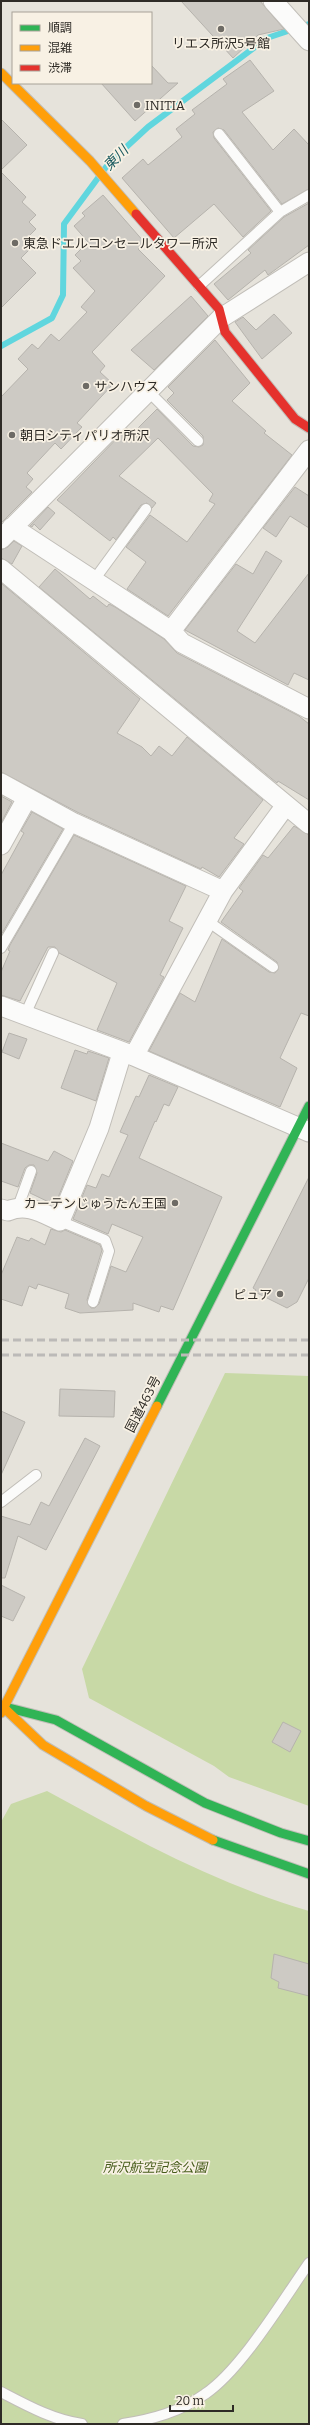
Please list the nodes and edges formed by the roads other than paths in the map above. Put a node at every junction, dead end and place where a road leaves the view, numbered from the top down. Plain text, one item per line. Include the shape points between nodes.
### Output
1 (278, 7) edge
2 (309, 41) edge
3 (1, 73) edge
4 (12, 84) edge
5 (12, 84) edge
6 (219, 134) dead end
7 (309, 195) edge
8 (280, 212) junction
9 (309, 262) edge
10 (199, 286) junction
11 (221, 318) junction
12 (148, 391) junction
13 (309, 428) edge
14 (198, 441) dead end
15 (309, 450) edge
16 (146, 509) dead end
17 (7, 533) edge
18 (1, 569) edge
19 (94, 580) junction
20 (170, 631) junction
21 (309, 709) edge
22 (1, 783) edge
23 (27, 798) junction
24 (286, 805) junction
25 (74, 822) junction
26 (309, 824) edge
27 (1, 845) edge
28 (223, 891) junction
29 (206, 920) junction
30 (1, 948) edge
31 (53, 954) dead end
32 (273, 967) dead end
33 (1, 1006) edge
34 (25, 1015) junction
35 (128, 1055) junction
36 (309, 1106) edge
37 (303, 1129) edge
38 (31, 1171) dead end
39 (9, 1208) edge
40 (60, 1221) junction
41 (94, 1302) dead end
42 (36, 1475) dead end
43 (1, 1502) edge
44 (2, 1708) edge
45 (309, 1841) edge
46 (309, 1874) edge
47 (309, 2263) edge
48 (1, 2392) edge
49 (82, 2424) edge
50 (123, 2424) edge

1 - 2 street
3 - 4 main road
5 - 10 main road via 90,161
6 - 8 lane
7 - 8 lane
8 - 10 lane
9 - 11 street
10 - 11 main road via 219,309
11 - 12 street
11 - 13 main road via 224,332 295,419
12 - 14 lane
12 - 17 street
15 - 20 street
16 - 19 lane
17 - 19 street
18 - 24 street
19 - 20 street
20 - 21 street via 182,643
22 - 23 street
23 - 25 street
23 - 27 street
24 - 26 street
24 - 28 street
25 - 28 street
25 - 30 lane
28 - 29 street
29 - 32 lane
29 - 35 street
31 - 34 lane
33 - 34 street
34 - 35 street
35 - 37 street
35 - 40 street
36 - 37 main road, 国道463号
37 - 44 main road, 国道463号
38 - 39 lane
39 - 40 street via 27,1207
40 - 41 lane via 105,1240 108,1245 109,1251
42 - 43 lane
44 - 45 main road via 56,1720 205,1802 268,1828
44 - 46 main road via 43,1745 146,1806 212,1839
47 - 50 lane via 230,2371 206,2394 153,2420
48 - 49 lane via 40,2411

